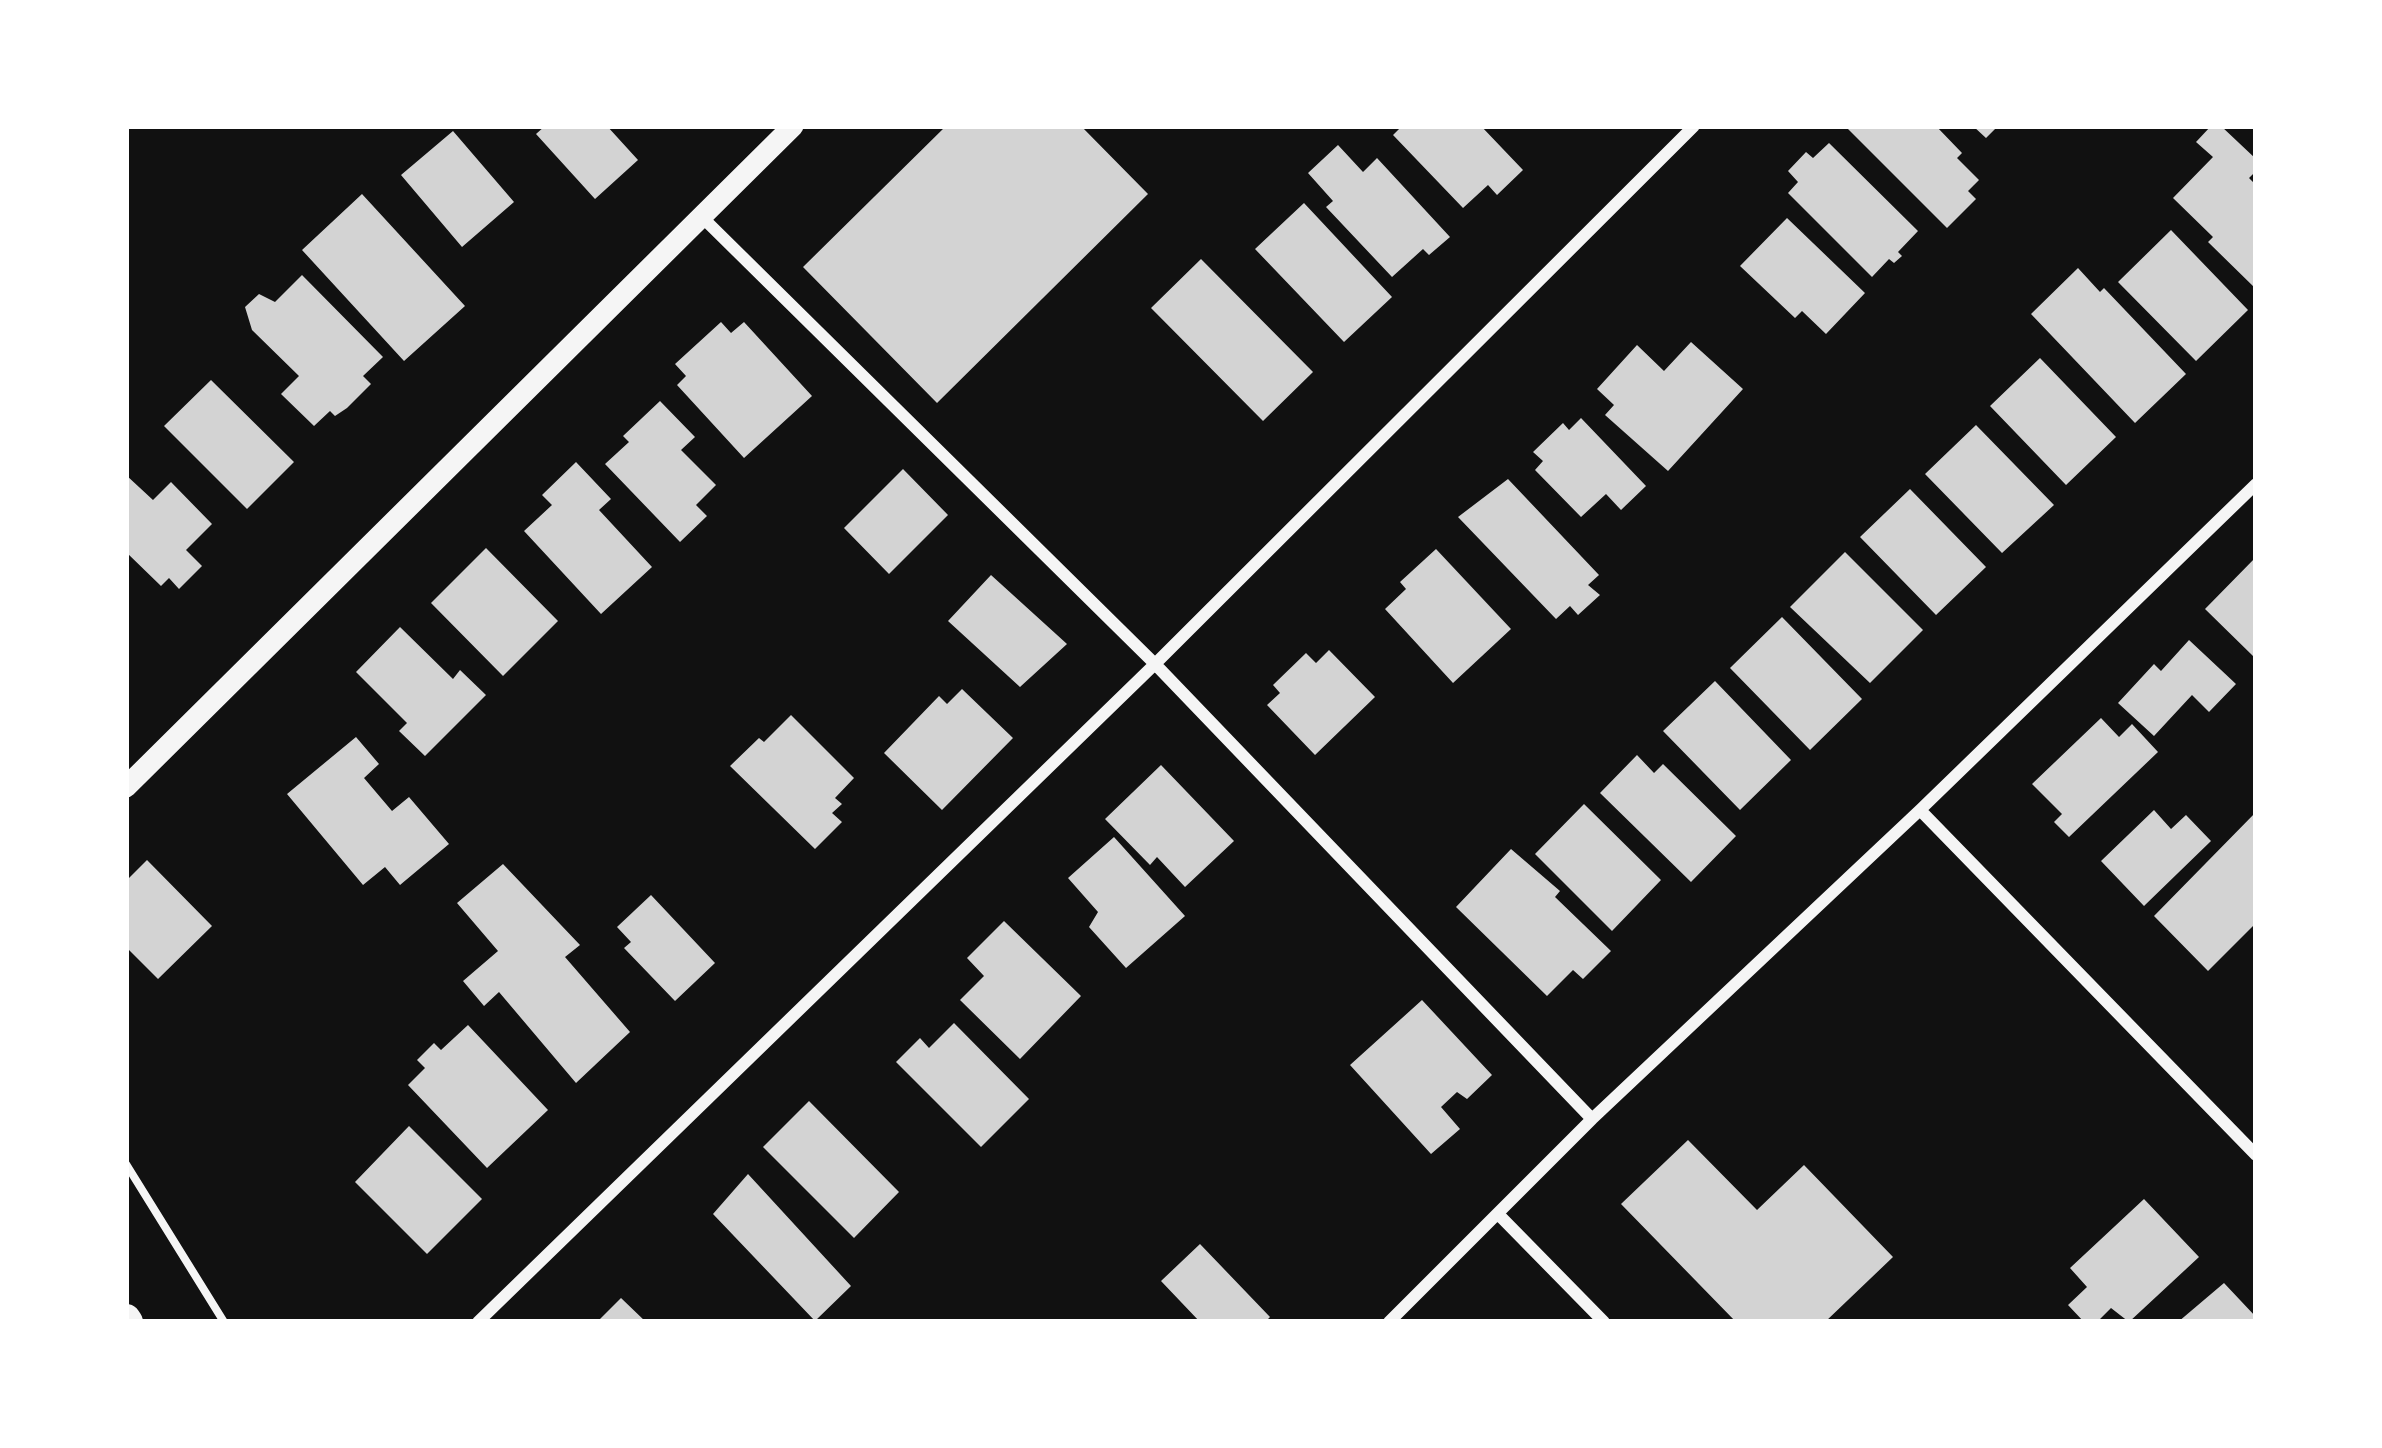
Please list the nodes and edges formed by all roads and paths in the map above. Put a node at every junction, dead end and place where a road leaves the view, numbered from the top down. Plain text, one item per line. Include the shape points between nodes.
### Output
1 (793, 126) edge
2 (1694, 126) edge
3 (702, 217) junction
4 (2256, 484) edge
5 (1155, 664) junction
6 (126, 787) edge
7 (1920, 810) junction
8 (1592, 1119) junction
9 (2256, 1155) edge
10 (126, 1164) edge
11 (1499, 1215) junction
12 (224, 1322) edge
13 (478, 1322) edge
14 (1389, 1322) edge
15 (1604, 1322) edge

1 - 3 street
2 - 5 street
3 - 5 street
3 - 6 street
4 - 7 street
5 - 8 street
5 - 13 street
7 - 8 street
7 - 9 street
8 - 11 street
10 - 12 path
11 - 14 street
11 - 15 street

